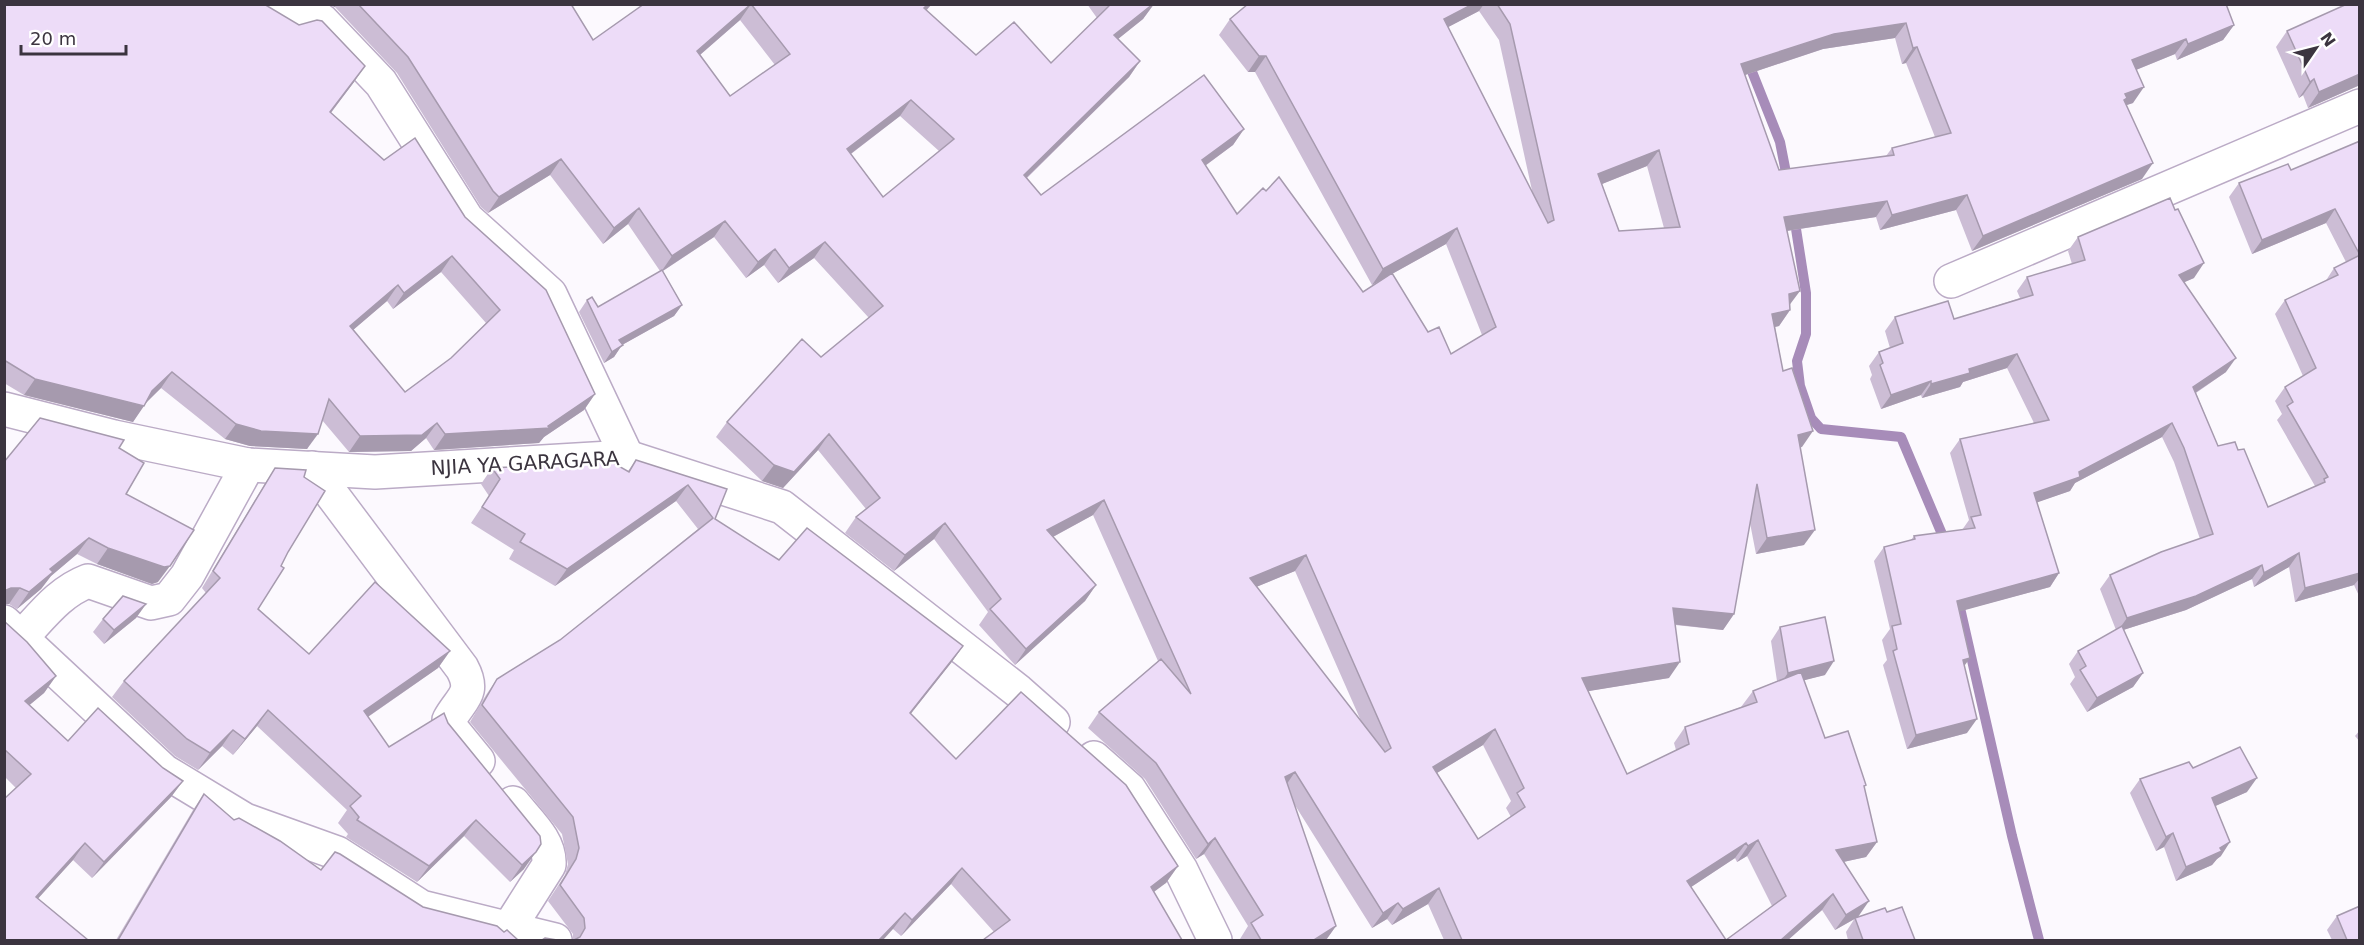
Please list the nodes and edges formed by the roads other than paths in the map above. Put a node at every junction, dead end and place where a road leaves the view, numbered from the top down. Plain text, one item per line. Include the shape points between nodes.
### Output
1 (262, 4) edge
2 (2360, 106) edge
3 (1951, 280) dead end
4 (4, 409) edge
5 (627, 457) junction
6 (248, 465) junction
7 (312, 468) junction
8 (13, 630) edge
9 (509, 928) junction
10 (555, 940) edge
11 (1215, 940) edge

1 - 5 street via 290,22 304,16 321,20 381,83 467,219 550,294
2 - 3 street
4 - 6 street, NJIA YA GARAGARA
5 - 7 street, NJIA YA GARAGARA via 375,472
5 - 11 street, NJIA YA GARAGARA via 782,507 1018,691 1129,789 1181,870
6 - 7 street, NJIA YA GARAGARA
6 - 8 street via 187,576 169,599 151,603 88,581 72,587
7 - 9 street via 462,668 469,681 468,693 449,720 451,728 547,845 549,865
8 - 9 street via 164,771 245,820 337,853 421,907
9 - 10 street

